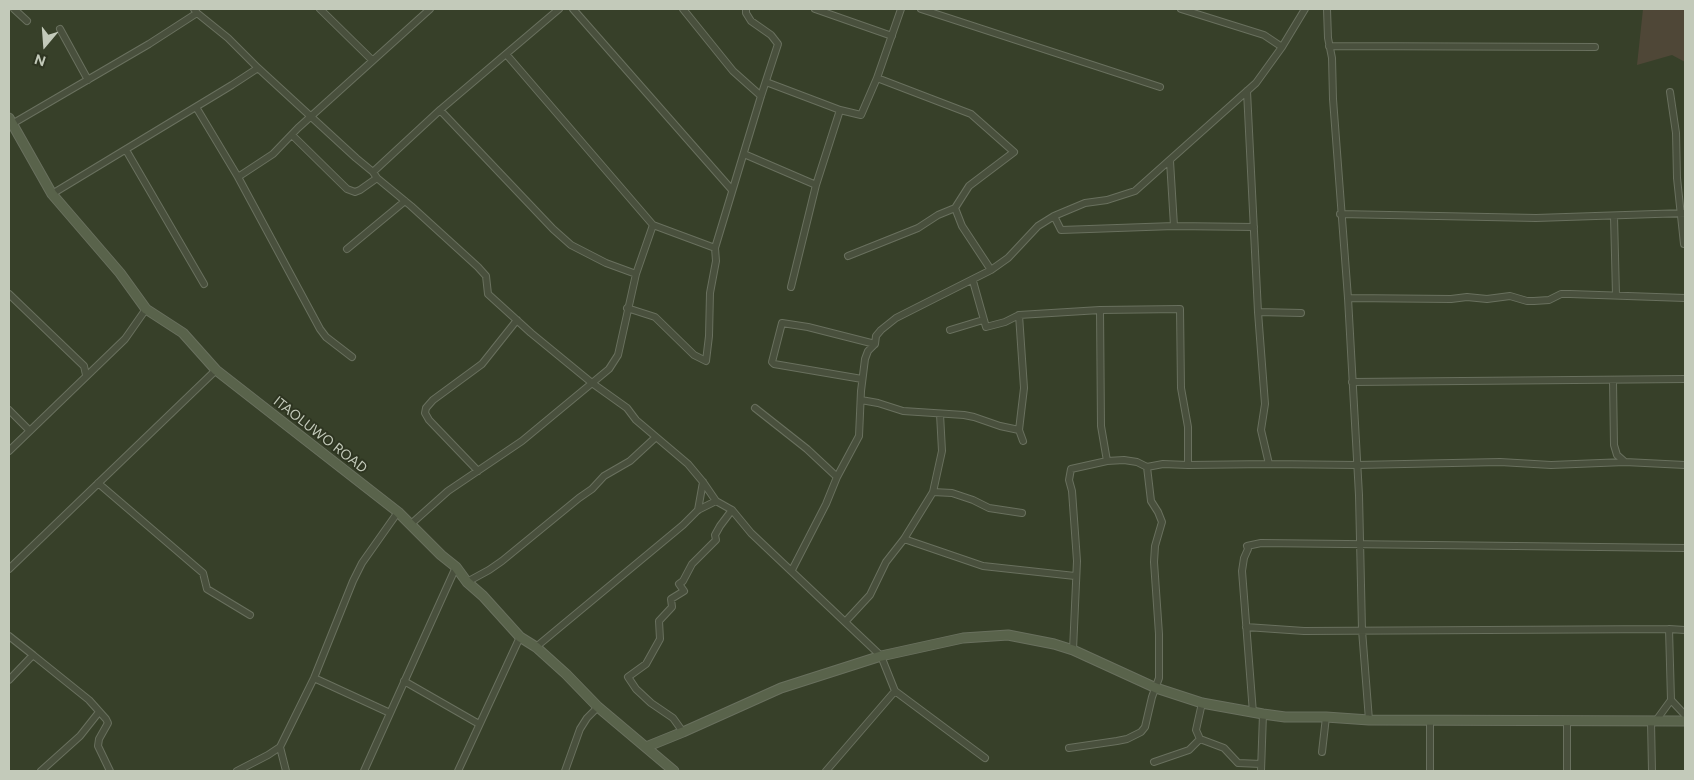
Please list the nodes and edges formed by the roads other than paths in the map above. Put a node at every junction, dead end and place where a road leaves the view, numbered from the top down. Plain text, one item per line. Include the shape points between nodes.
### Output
1 (14, 9) edge
2 (320, 9) edge
3 (430, 9) edge
4 (559, 9) edge
5 (573, 9) edge
6 (683, 9) edge
7 (746, 9) edge
8 (815, 9) edge
9 (901, 9) edge
10 (921, 9) edge
11 (1181, 9) edge
12 (1305, 9) edge
13 (1327, 9) edge
14 (196, 11) edge
15 (27, 21) dead end
16 (60, 28) dead end
17 (892, 36) junction
18 (1329, 46) junction
19 (1282, 47) junction
20 (1595, 47) dead end
21 (506, 54) junction
22 (372, 60) junction
23 (258, 68) junction
24 (876, 78) junction
25 (88, 80) junction
26 (766, 82) junction
27 (1160, 87) dead end
28 (1247, 91) junction
29 (1670, 92) dead end
30 (761, 96) junction
31 (196, 107) junction
32 (440, 110) junction
33 (840, 110) junction
34 (311, 116) junction
35 (10, 121) edge
36 (292, 135) junction
37 (126, 150) junction
38 (744, 154) junction
39 (1170, 161) junction
40 (375, 175) junction
41 (238, 177) junction
42 (816, 185) junction
43 (732, 190) junction
44 (52, 194) junction
45 (405, 201) junction
46 (955, 208) junction
47 (1683, 213) edge
48 (1340, 214) junction
49 (1054, 216) junction
50 (1614, 216) junction
51 (653, 225) junction
52 (1174, 226) junction
53 (1254, 226) junction
54 (1684, 244) edge
55 (715, 248) junction
56 (347, 249) dead end
57 (848, 256) dead end
58 (991, 270) junction
59 (636, 274) junction
60 (973, 280) junction
61 (204, 284) dead end
62 (791, 287) dead end
63 (9, 294) edge
64 (1616, 295) junction
65 (1348, 298) junction
66 (1685, 298) edge
67 (627, 308) junction
68 (146, 309) junction
69 (1100, 310) junction
70 (1258, 312) junction
71 (1301, 313) dead end
72 (1019, 314) junction
73 (517, 320) junction
74 (983, 320) junction
75 (950, 330) dead end
76 (875, 344) junction
77 (352, 357) dead end
78 (216, 370) junction
79 (86, 375) junction
80 (862, 379) junction
81 (1685, 380) edge
82 (1613, 381) junction
83 (1352, 382) junction
84 (592, 383) junction
85 (861, 400) junction
86 (755, 408) dead end
87 (9, 410) edge
88 (940, 414) junction
89 (1019, 430) junction
90 (30, 431) junction
91 (656, 437) junction
92 (1023, 441) dead end
93 (9, 451) edge
94 (1107, 461) junction
95 (1625, 462) junction
96 (1269, 464) junction
97 (1188, 465) junction
98 (1357, 465) junction
99 (1685, 465) edge
100 (1147, 467) junction
101 (478, 471) junction
102 (837, 477) junction
103 (703, 482) junction
104 (98, 483) junction
105 (933, 492) junction
106 (716, 501) junction
107 (698, 510) junction
108 (732, 510) junction
109 (398, 512) junction
110 (1022, 513) dead end
111 (411, 524) junction
112 (904, 539) junction
113 (1360, 546) junction
114 (1685, 548) edge
115 (456, 567) junction
116 (9, 569) edge
117 (792, 570) junction
118 (1075, 576) junction
119 (468, 582) junction
120 (250, 615) dead end
121 (845, 622) junction
122 (1246, 627) junction
123 (1669, 629) junction
124 (1362, 630) junction
125 (1685, 630) edge
126 (9, 636) edge
127 (520, 637) junction
128 (536, 647) junction
129 (1073, 650) junction
130 (33, 655) junction
131 (881, 656) junction
132 (314, 678) junction
133 (9, 680) edge
134 (404, 681) junction
135 (1156, 688) junction
136 (895, 691) junction
137 (1671, 700) junction
138 (1202, 703) junction
139 (598, 707) junction
140 (99, 712) junction
141 (390, 713) junction
142 (1258, 714) junction
143 (1685, 715) edge
144 (1326, 717) junction
145 (1369, 720) junction
146 (1430, 720) junction
147 (1567, 721) junction
148 (1685, 721) edge
149 (1653, 722) junction
150 (478, 724) junction
151 (683, 732) junction
152 (1200, 739) junction
153 (280, 747) junction
154 (646, 747) junction
155 (1069, 748) dead end
156 (1322, 752) dead end
157 (985, 758) dead end
158 (1154, 762) dead end
159 (1261, 768) edge
160 (41, 771) edge
161 (110, 771) edge
162 (237, 771) edge
163 (286, 771) edge
164 (364, 771) edge
165 (458, 771) edge
166 (565, 771) edge
167 (674, 771) edge
168 (826, 771) edge
169 (1430, 771) edge
170 (1567, 771) edge
171 (1652, 771) edge

1 - 15 street
2 - 22 street
3 - 22 street
4 - 21 street
5 - 43 street
6 - 30 street via 733,71
7 - 26 street via 750,21 771,35 778,44
8 - 17 street
9 - 17 street
10 - 27 street
11 - 19 street via 1264,35
12 - 19 street
13 - 18 street
14 - 23 street
14 - 25 street
16 - 25 street
17 - 24 street
18 - 20 street
18 - 48 street
19 - 28 street
21 - 32 street
21 - 51 street
22 - 34 street
23 - 31 street
23 - 34 street
24 - 33 street via 861,115
24 - 46 street via 971,114 1014,152 969,186
25 - 35 street
26 - 30 street
26 - 33 street
28 - 39 street
28 - 53 street
29 - 47 street
30 - 38 street
31 - 37 street
31 - 41 street
32 - 40 street
32 - 59 street via 553,229 583,252
33 - 42 street
34 - 36 street
34 - 40 street
35 - 44 street, ITAOLUWO ROAD
36 - 40 street via 347,189 360,190
36 - 41 street via 273,154
37 - 44 street
37 - 61 street
38 - 42 street
38 - 43 street
39 - 49 street via 1134,191
39 - 52 street
40 - 45 street
41 - 77 street via 320,329
42 - 62 street
43 - 55 street
44 - 68 street, ITAOLUWO ROAD via 120,273
45 - 56 street
45 - 73 street via 484,274 488,294
46 - 57 street via 918,228
46 - 58 street via 962,226
47 - 50 street
47 - 54 street
48 - 50 street via 1528,218
48 - 65 street
49 - 52 street via 1061,230
49 - 58 street via 1038,226 1008,258
50 - 64 street
51 - 55 street
51 - 59 street
52 - 53 street
53 - 70 street
55 - 67 street via 706,361 694,355 656,317
58 - 60 street
59 - 67 street
60 - 74 street
60 - 76 street via 888,323 876,336
63 - 79 street via 84,366
64 - 65 street via 1561,294 1549,300 1534,301 1510,296 1487,299
64 - 66 street
65 - 83 street
67 - 84 street via 618,355
68 - 78 street, ITAOLUWO ROAD via 183,333
68 - 79 street via 125,339
69 - 72 street
69 - 94 street via 1101,426
69 - 97 street via 1180,309 1181,388 1188,428
70 - 71 street
70 - 96 street via 1265,404 1261,430
72 - 74 street via 986,328
72 - 89 street via 1024,388
73 - 84 street
73 - 101 street via 482,364 426,408 429,420
74 - 75 street
76 - 80 street via 868,351
76 - 80 street via 782,323 774,364
78 - 104 street
78 - 109 street, ITAOLUWO ROAD
79 - 90 street
80 - 85 street
81 - 82 street
82 - 83 street
82 - 95 street via 1614,445 1617,455
83 - 98 street
84 - 91 street via 627,408
84 - 101 street via 522,441
85 - 88 street via 903,411
85 - 102 street via 859,436
86 - 102 street
87 - 90 street
88 - 89 street via 969,416
88 - 105 street via 942,451
89 - 92 street
90 - 93 street
91 - 103 street via 688,464
91 - 119 street via 502,561
94 - 100 street via 1132,461
94 - 118 street via 1071,469
95 - 98 street
95 - 99 street
96 - 97 street
96 - 98 street
97 - 100 street
98 - 113 street
100 - 135 street via 1150,501 1162,522 1155,546 1160,670
101 - 111 street via 448,491
102 - 117 street
103 - 106 street
103 - 107 street
104 - 116 street
104 - 120 street via 202,573 207,589
105 - 110 street via 952,493 989,508
105 - 112 street
106 - 107 street
106 - 108 street
107 - 128 street
108 - 117 street via 751,533
108 - 151 street via 717,531 716,540 692,564 679,584 684,591 671,600 672,607 659,621 660,639 646,664 628,677 651,703 674,718
109 - 111 street, ITAOLUWO ROAD
109 - 132 street via 362,563
111 - 115 street, ITAOLUWO ROAD
112 - 118 street via 983,566
112 - 121 street via 886,562 870,595
113 - 114 street
113 - 122 street via 1261,543 1247,546 1242,571
113 - 124 street
115 - 119 street, ITAOLUWO ROAD
115 - 134 street
117 - 121 street
118 - 129 street
119 - 127 street, ITAOLUWO ROAD
121 - 131 street
122 - 124 street
122 - 142 street
123 - 124 street
123 - 125 street
123 - 137 street
124 - 145 street
126 - 130 street
127 - 128 street, ITAOLUWO ROAD
127 - 150 street
128 - 139 street, ITAOLUWO ROAD
129 - 131 street via 1008,635 963,638
129 - 135 street
130 - 133 street
130 - 140 street via 89,700
131 - 136 street
131 - 151 street via 781,688
132 - 141 street
132 - 153 street
134 - 141 street
134 - 150 street
135 - 138 street
135 - 155 street via 1141,732 1127,739
136 - 157 street
136 - 168 street
137 - 143 street
137 - 149 street
138 - 142 street
138 - 152 street via 1196,730
139 - 154 street, ITAOLUWO ROAD
139 - 166 street via 580,729
140 - 160 street via 80,736
140 - 161 street via 108,723 98,746
141 - 164 street
142 - 144 street
142 - 159 street
144 - 145 street
144 - 156 street
145 - 146 street
146 - 147 street
146 - 169 street
147 - 149 street
147 - 170 street
148 - 149 street
149 - 171 street
150 - 165 street
151 - 154 street
152 - 158 street via 1190,750
152 - 159 street via 1224,748 1238,763
153 - 162 street
153 - 163 street
154 - 167 street, ITAOLUWO ROAD

